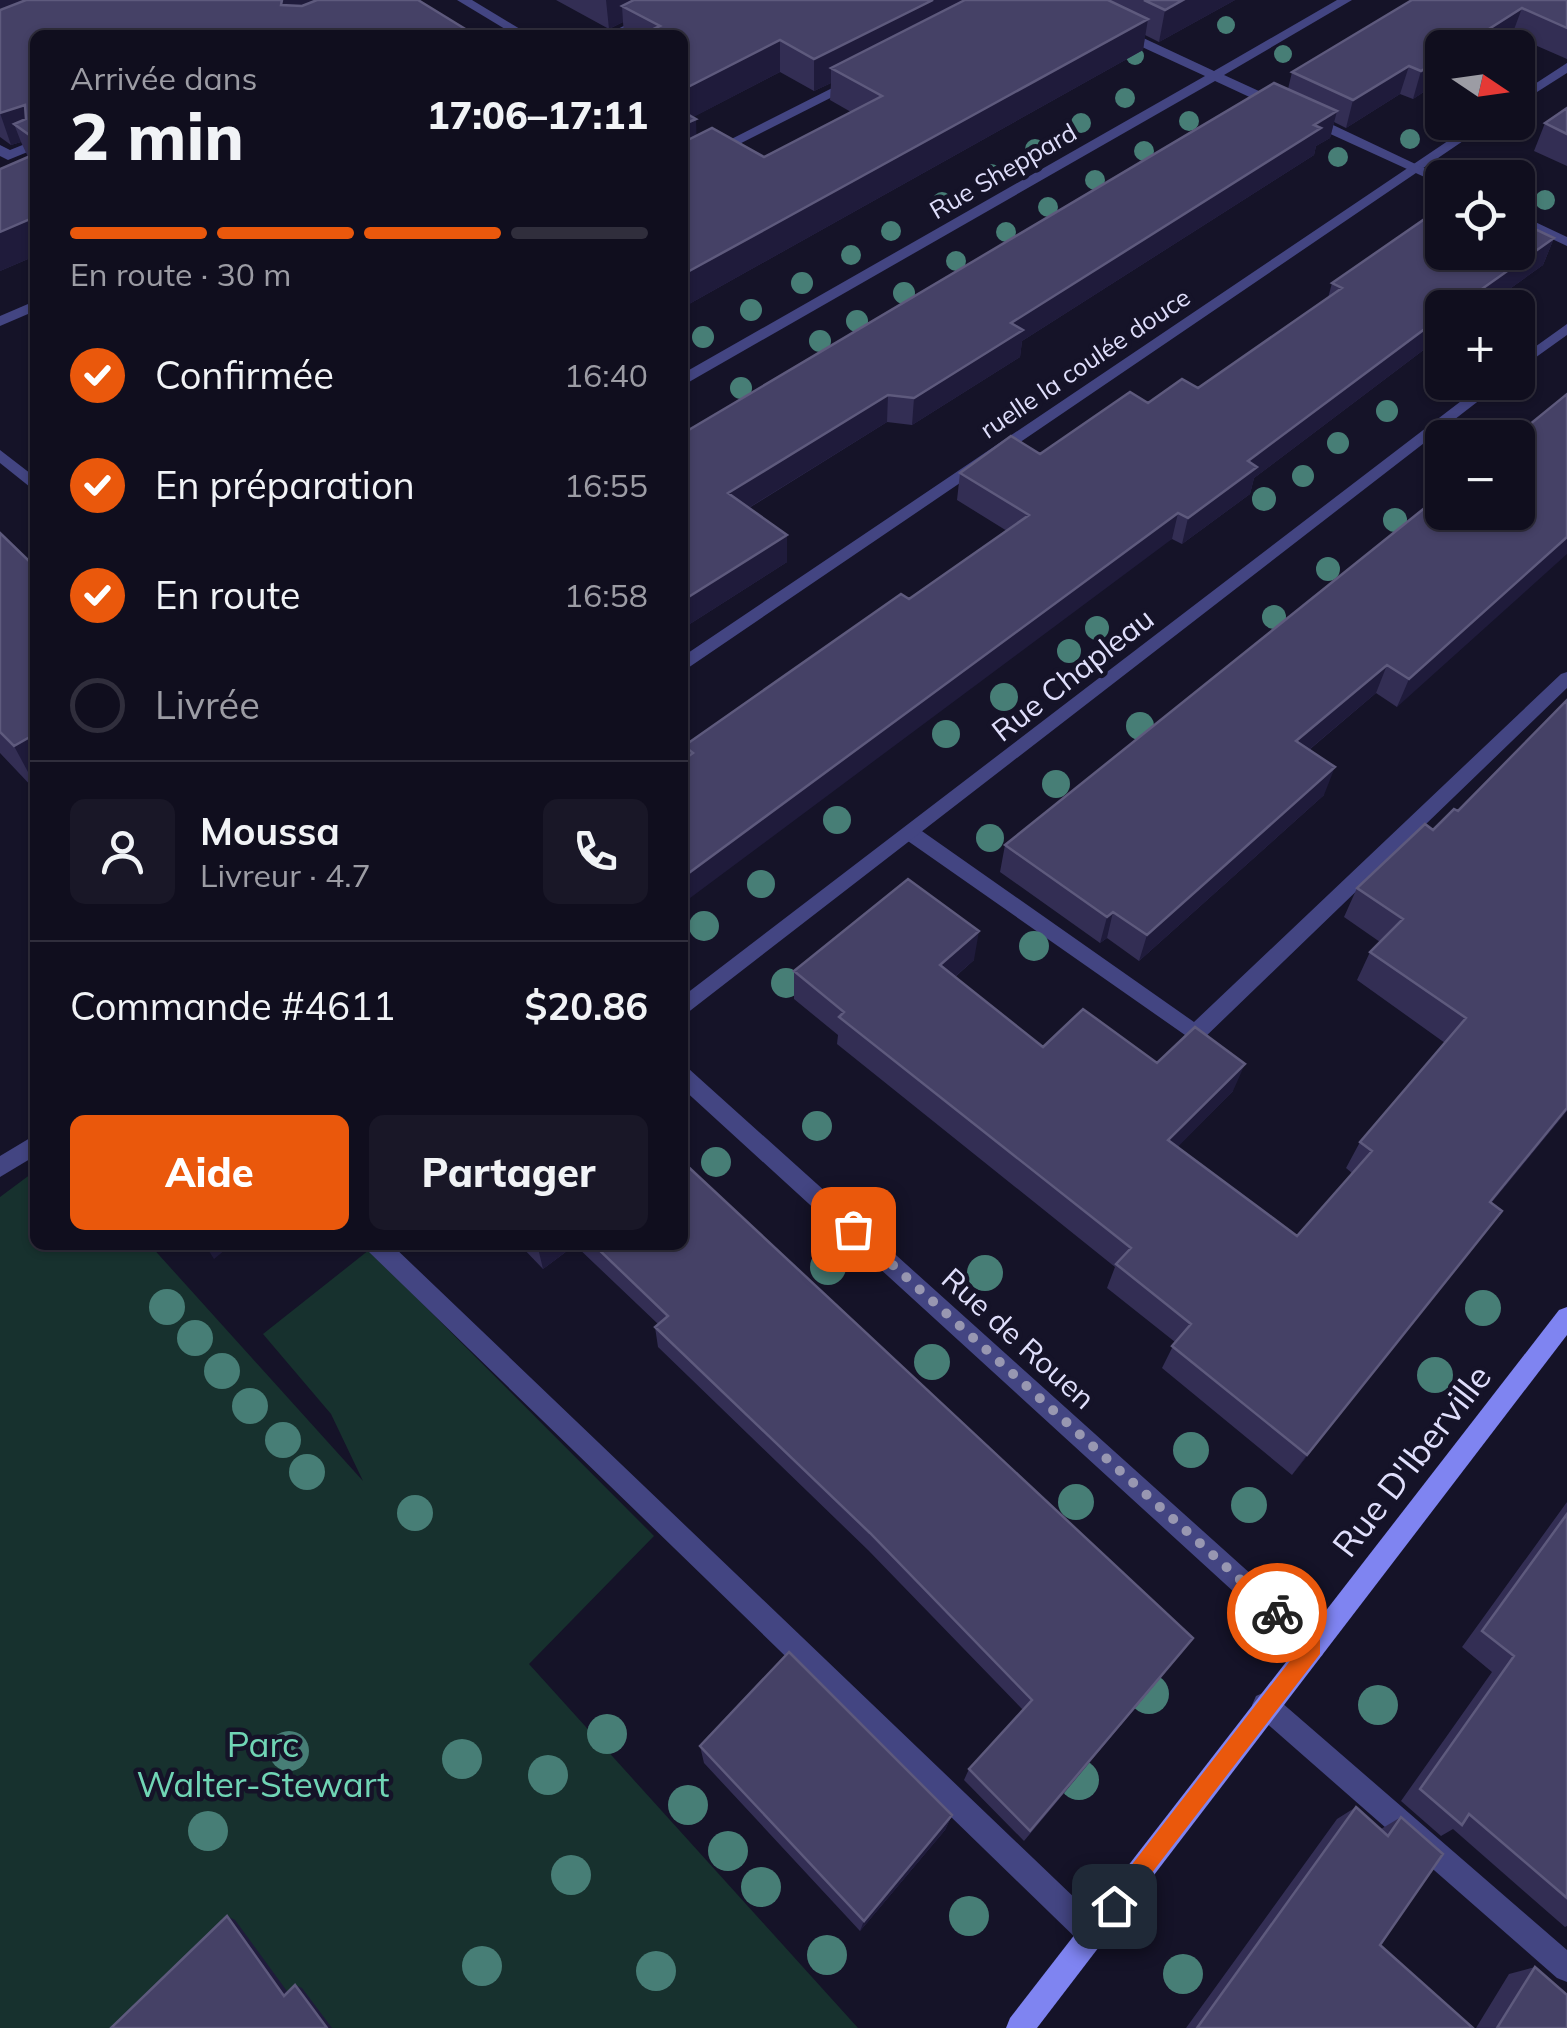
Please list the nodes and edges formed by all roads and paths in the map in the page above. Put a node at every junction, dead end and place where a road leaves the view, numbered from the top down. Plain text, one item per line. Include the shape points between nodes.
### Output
1 (464, 0) edge
2 (688, 0) edge
3 (1346, 0) edge
4 (1100, 23) edge
5 (515, 30) edge
6 (622, 30) edge
7 (1567, 67) edge
8 (870, 72) edge
9 (1214, 76) junction
10 (1535, 89) edge
11 (1458, 140) edge
12 (30, 146) edge
13 (0, 149) edge
14 (688, 166) edge
15 (1417, 168) junction
16 (1425, 172) edge
17 (1535, 226) edge
18 (1567, 242) edge
19 (30, 307) edge
20 (0, 322) edge
21 (1567, 328) edge
22 (1535, 353) edge
23 (688, 376) edge
24 (1473, 400) edge
25 (0, 455) edge
26 (30, 482) edge
27 (688, 662) edge
28 (1567, 678) edge
29 (912, 834) junction
30 (688, 1004) edge
31 (688, 1080) edge
32 (30, 1147) edge
33 (0, 1168) edge
34 (382, 1250) edge
35 (1567, 1317) edge
36 (1313, 1647) junction
37 (1266, 1705) junction
38 (1092, 1934) junction
39 (1567, 1968) edge
40 (1020, 2028) edge

1 - 5 street
2 - 6 street
3 - 9 street, Rue Sheppard
4 - 9 street
7 - 10 street
8 - 14 street
9 - 15 street
9 - 23 street, Rue Sheppard
11 - 15 street, ruelle la coulée douce
12 - 13 street via 8,156
15 - 16 street
15 - 27 street, ruelle la coulée douce
17 - 18 street
19 - 20 street
21 - 22 street
24 - 29 street, Rue Chapleau
25 - 26 street
28 - 29 street via 1195,1034
29 - 30 street, Rue Chapleau
31 - 36 street, Rue de Rouen
32 - 33 street
34 - 38 street
35 - 36 main road, Rue D'Iberville
36 - 37 main road, Rue D'Iberville
37 - 38 main road, Rue D'Iberville
37 - 39 street
38 - 40 main road, Rue D'Iberville

